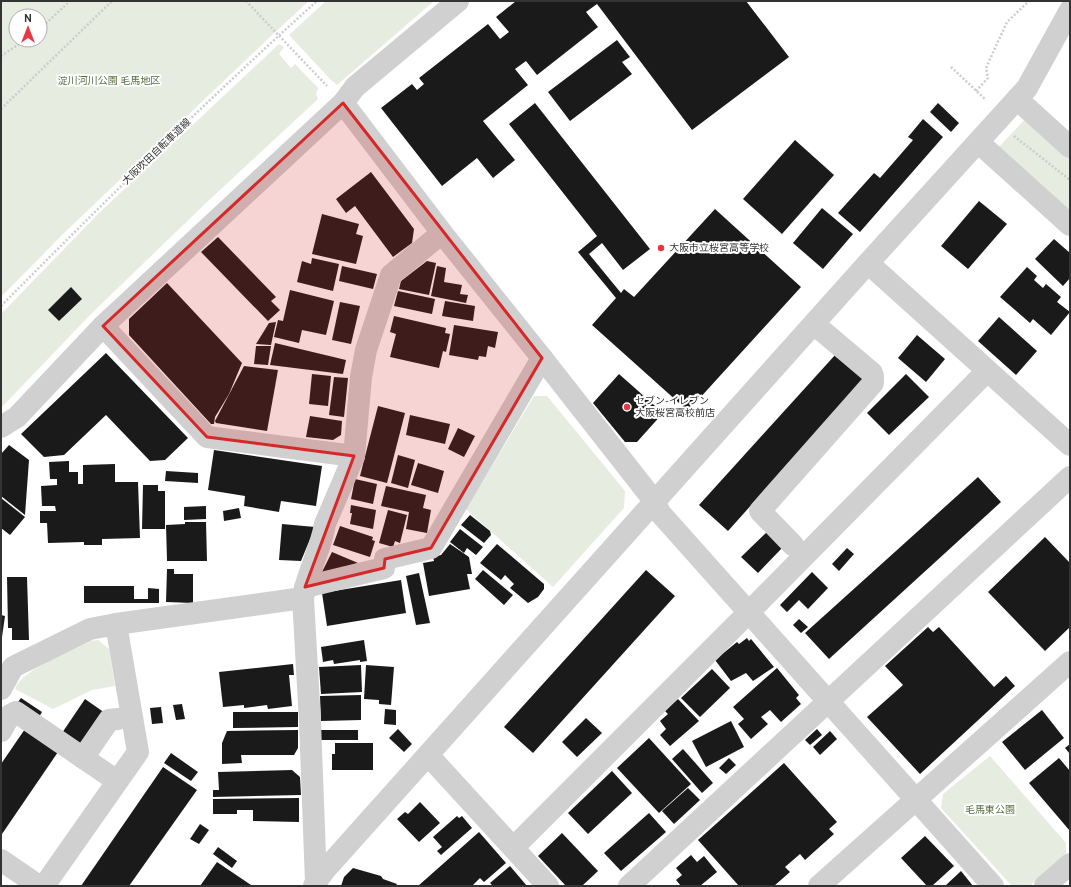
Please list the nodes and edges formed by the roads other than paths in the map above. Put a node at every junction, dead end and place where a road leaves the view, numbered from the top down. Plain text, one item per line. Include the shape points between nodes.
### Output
1 (458, 1) edge
2 (1070, 10) edge
3 (1017, 99) junction
4 (343, 103) junction
5 (978, 142) junction
6 (1070, 147) edge
7 (1070, 225) edge
8 (442, 233) junction
9 (868, 263) junction
10 (814, 324) junction
11 (103, 326) junction
12 (542, 358) junction
13 (987, 371) junction
14 (1, 427) edge
15 (1070, 445) edge
16 (354, 456) junction
17 (1070, 477) edge
18 (655, 502) junction
19 (793, 545) dead end
20 (304, 592) junction
21 (749, 612) junction
22 (116, 624) junction
23 (1070, 662) edge
24 (7, 665) edge
25 (1, 689) edge
26 (828, 700) junction
27 (5, 719) edge
28 (118, 719) dead end
29 (428, 755) junction
30 (83, 758) junction
31 (117, 781) junction
32 (917, 799) junction
33 (514, 847) junction
34 (1, 860) edge
35 (1070, 864) edge
36 (315, 884) edge
37 (39, 886) edge
38 (44, 886) edge
39 (548, 886) edge
40 (629, 886) edge
41 (818, 886) edge
42 (994, 886) edge
43 (1046, 886) edge

1 - 4 street via 355,87
2 - 3 street via 1028,88
3 - 5 street
3 - 6 street
4 - 8 street
4 - 11 street
5 - 7 street
5 - 9 street
8 - 12 street
8 - 16 street via 391,275 366,350
9 - 10 street
9 - 13 street
10 - 18 street
10 - 19 street via 872,373 874,381 760,511
11 - 14 street via 17,417
11 - 16 street via 207,437
12 - 18 street
12 - 20 street via 431,548 385,559 384,568
13 - 15 street
13 - 21 street
16 - 20 street via 325,524
17 - 26 street
18 - 21 street via 660,513
18 - 29 street
20 - 22 street
20 - 36 street
21 - 26 street
21 - 33 street
22 - 24 street via 90,629
22 - 31 street via 138,752
23 - 32 street
24 - 25 street
26 - 32 street
26 - 40 street
27 - 30 street via 16,712
28 - 30 street via 109,720
29 - 33 street
29 - 36 street
30 - 31 street
31 - 38 street
32 - 41 street
32 - 42 street
33 - 39 street
34 - 37 street
35 - 43 street

